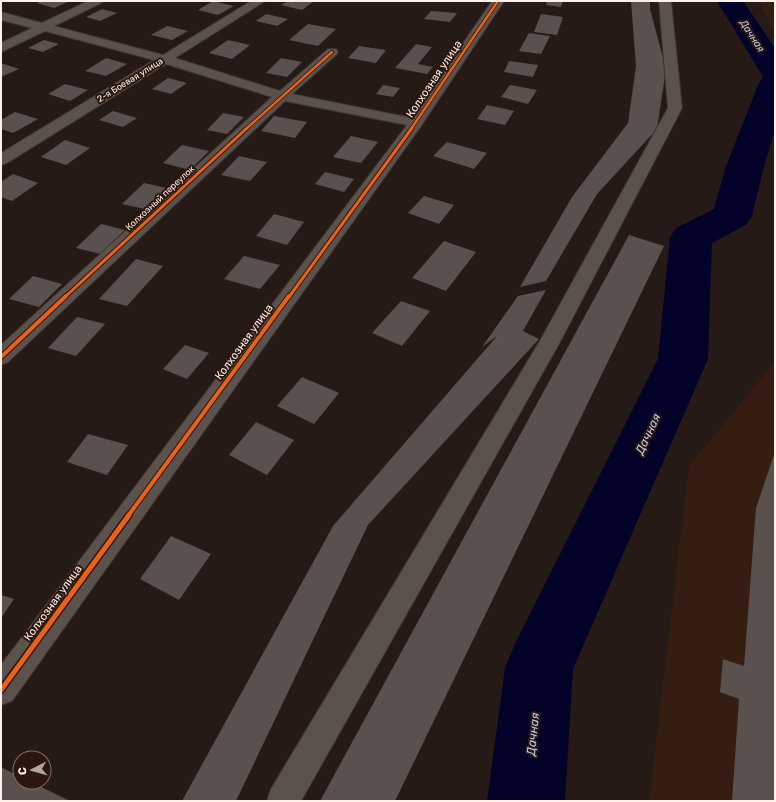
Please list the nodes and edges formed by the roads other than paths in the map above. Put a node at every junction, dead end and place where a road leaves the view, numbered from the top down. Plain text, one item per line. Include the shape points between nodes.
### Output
1 (97, 1) edge
2 (259, 1) edge
3 (498, 1) edge
4 (665, 1) edge
5 (1, 16) edge
6 (45, 27) junction
7 (1, 48) edge
8 (332, 52) dead end
9 (164, 59) junction
10 (282, 96) junction
11 (416, 123) junction
12 (1, 160) edge
13 (1, 357) edge
14 (1, 690) edge
15 (283, 801) edge

1 - 6 street
2 - 9 street, 2-я Боевая улица
3 - 11 street, Колхозная улица
4 - 15 street via 675,108 550,342
5 - 6 street
6 - 7 street
6 - 9 street
8 - 10 street, Колхозный переулок
9 - 10 street
9 - 12 street, 2-я Боевая улица
10 - 11 street
10 - 13 street, Колхозный переулок
11 - 14 street, Колхозная улица

